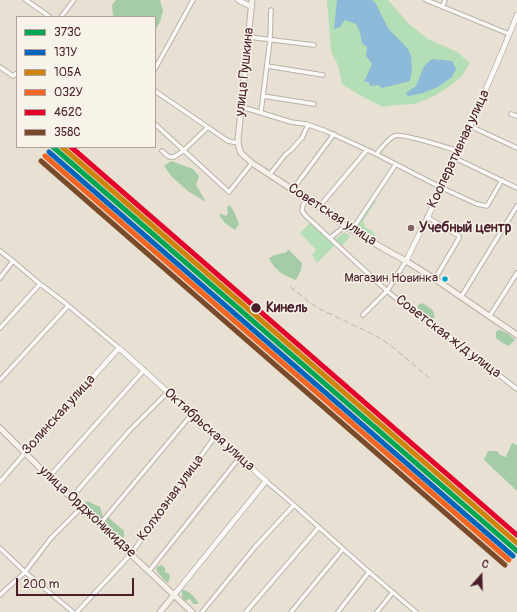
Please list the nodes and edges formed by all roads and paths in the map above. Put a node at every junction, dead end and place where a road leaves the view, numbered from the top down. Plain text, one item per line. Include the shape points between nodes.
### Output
1 (26, 0) edge
2 (74, 0) edge
3 (193, 0) edge
4 (238, 0) edge
5 (252, 0) edge
6 (426, 0) edge
7 (445, 0) edge
8 (36, 1) dead end
9 (34, 5) junction
10 (252, 7) junction
11 (442, 7) junction
12 (271, 10) dead end
13 (49, 16) edge
14 (62, 16) edge
15 (517, 17) edge
16 (509, 34) junction
17 (249, 37) junction
18 (270, 40) junction
19 (314, 45) dead end
20 (267, 66) junction
21 (0, 67) edge
22 (156, 67) edge
23 (16, 74) edge
24 (323, 74) dead end
25 (156, 92) edge
26 (263, 96) junction
27 (314, 104) dead end
28 (242, 107) junction
29 (261, 112) junction
30 (511, 114) dead end
31 (517, 116) edge
32 (156, 125) edge
33 (308, 125) junction
34 (470, 126) junction
35 (207, 128) junction
36 (334, 134) junction
37 (238, 143) junction
38 (517, 148) edge
39 (367, 150) junction
40 (162, 151) dead end
41 (183, 151) junction
42 (458, 151) junction
43 (376, 154) junction
44 (455, 158) junction
45 (252, 163) junction
46 (396, 164) junction
47 (270, 174) junction
48 (502, 180) junction
49 (442, 188) junction
50 (517, 188) edge
51 (293, 189) junction
52 (307, 199) junction
53 (517, 206) edge
54 (319, 207) junction
55 (427, 217) junction
56 (345, 226) junction
57 (352, 230) junction
58 (330, 238) junction
59 (0, 251) edge
60 (13, 261) junction
61 (406, 261) junction
62 (517, 273) edge
63 (0, 278) edge
64 (435, 279) junction
65 (40, 284) junction
66 (387, 291) junction
67 (461, 298) junction
68 (68, 306) junction
69 (363, 315) dead end
70 (489, 317) junction
71 (0, 328) edge
72 (517, 335) edge
73 (119, 348) junction
74 (144, 370) junction
75 (0, 380) edge
76 (517, 389) edge
77 (168, 392) junction
78 (192, 414) junction
79 (0, 428) edge
80 (216, 436) junction
81 (25, 453) junction
82 (240, 457) junction
83 (49, 477) junction
84 (266, 481) junction
85 (0, 482) edge
86 (72, 498) junction
87 (294, 505) junction
88 (82, 507) junction
89 (100, 524) junction
90 (319, 527) junction
91 (0, 548) edge
92 (343, 549) junction
93 (131, 554) junction
94 (149, 571) junction
95 (25, 572) junction
96 (369, 572) junction
97 (393, 592) junction
98 (0, 595) edge
99 (174, 595) junction
100 (73, 612) edge
101 (77, 612) edge
102 (160, 612) edge
103 (192, 612) edge
104 (202, 612) edge
105 (246, 612) edge
106 (291, 612) edge
107 (338, 612) edge
108 (377, 612) edge
109 (416, 612) edge

1 - 9 street
2 - 14 street
3 - 22 street
4 - 10 street
5 - 10 main road, улица Пушкина
6 - 11 street
7 - 11 street
8 - 9 street
9 - 13 street
10 - 17 main road, улица Пушкина
11 - 16 street
12 - 18 street
15 - 16 street, Кооперативная улица
16 - 34 street, Кооперативная улица
17 - 18 street
17 - 28 main road, улица Пушкина
18 - 19 street
18 - 20 street
20 - 24 street
20 - 26 street
21 - 23 street via 13,76
25 - 35 street
26 - 27 street
26 - 29 street
28 - 29 street
28 - 37 main road, улица Пушкина
29 - 33 street
30 - 31 street
32 - 41 street
33 - 36 street
33 - 47 street via 302,138
34 - 38 street
34 - 42 street, Кооперативная улица
35 - 37 street via 228,141
35 - 41 street
36 - 39 street
36 - 51 street
37 - 45 main road, Советская улица via 241,153
39 - 43 street
39 - 54 street
40 - 41 street via 174,157
41 - 45 street via 229,192
42 - 43 street via 399,135 393,136
42 - 44 street, Кооперативная улица
43 - 46 street
44 - 48 street
44 - 49 street, Кооперативная улица
45 - 47 main road, Советская улица
46 - 49 street
46 - 57 street
47 - 51 main road, Советская улица
48 - 49 street via 486,206
48 - 50 street
49 - 55 street, Кооперативная улица
51 - 52 main road, Советская улица
52 - 54 main road, Советская улица
52 - 58 street, Советская ж/д улица via 302,211
53 - 67 street
54 - 56 main road, Советская улица
55 - 61 street, Кооперативная улица
55 - 64 street via 459,236
56 - 57 main road, Советская улица
56 - 58 street
57 - 61 main road, Советская улица
58 - 66 street, Советская ж/д улица
59 - 60 street, Октябрьская улица
60 - 63 street
60 - 65 street, Октябрьская улица
61 - 64 main road, Советская улица
61 - 66 street, Кооперативная улица
62 - 70 street
64 - 67 main road, Советская улица
65 - 68 street, Октябрьская улица
65 - 71 street
66 - 69 street, Кооперативная улица
66 - 76 street, Советская ж/д улица
67 - 70 main road, Советская улица
68 - 73 street, Октябрьская улица
68 - 75 street
70 - 72 main road, Советская улица
73 - 74 street, Октябрьская улица
73 - 81 street, Золинская улица
74 - 77 street, Октябрьская улица
74 - 83 street
77 - 78 street, Октябрьская улица
77 - 86 street via 129,431
78 - 80 street, Октябрьская улица
78 - 89 street
79 - 81 main road, улица Орджоникидзе
80 - 82 street, Октябрьская улица
80 - 93 street, Колхозная улица
81 - 83 main road, улица Орджоникидзе
81 - 85 street, Золинская улица
82 - 84 street, Октябрьская улица
82 - 94 street
83 - 86 main road, улица Орджоникидзе
84 - 87 street, Октябрьская улица
84 - 99 street
86 - 88 main road, улица Орджоникидзе
87 - 90 street, Октябрьская улица
87 - 104 street via 255,547
88 - 89 main road, улица Орджоникидзе
88 - 95 street via 51,538
89 - 93 main road, улица Орджоникидзе
90 - 92 street, Октябрьская улица
90 - 105 street
91 - 95 street
92 - 96 street, Октябрьская улица
92 - 106 street
93 - 94 main road, улица Орджоникидзе
93 - 101 street, Колхозная улица
94 - 99 main road, улица Орджоникидзе
95 - 98 street
95 - 100 street
96 - 97 street, Октябрьская улица
96 - 107 street
97 - 108 street
97 - 109 street, Октябрьская улица
99 - 102 main road
99 - 103 main road, улица Орджоникидзе

